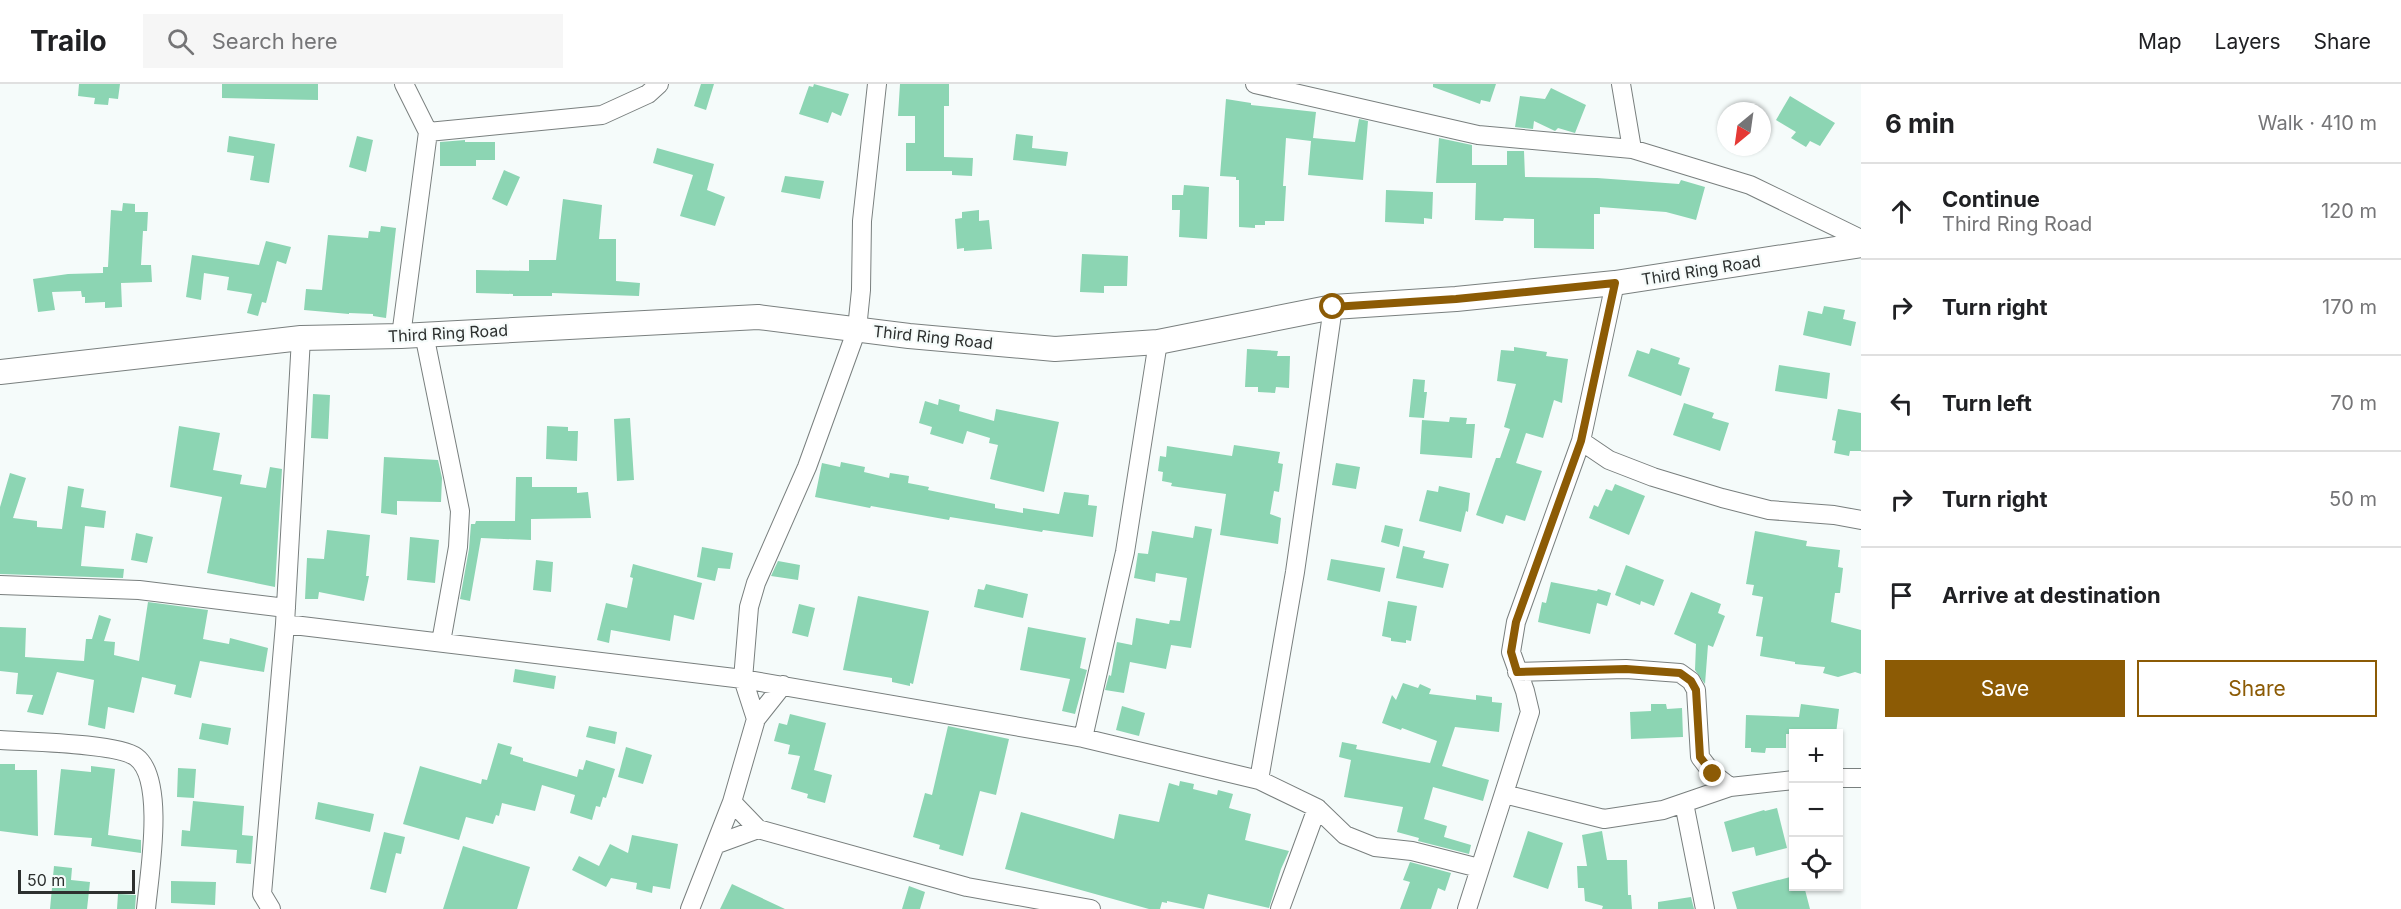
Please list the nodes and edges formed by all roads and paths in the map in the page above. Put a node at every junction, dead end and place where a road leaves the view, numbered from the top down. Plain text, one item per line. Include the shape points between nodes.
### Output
1 (404, 84) edge
2 (659, 84) edge
3 (876, 84) edge
4 (1255, 84) edge
5 (1617, 86) edge
6 (428, 132) junction
7 (1632, 149) junction
8 (1861, 239) edge
9 (1861, 245) edge
10 (1615, 283) junction
11 (1333, 307) junction
12 (857, 329) junction
13 (413, 335) junction
14 (301, 338) junction
15 (1158, 342) junction
16 (0, 372) edge
17 (1581, 441) junction
18 (1861, 520) edge
19 (0, 585) edge
20 (285, 616) junction
21 (441, 642) junction
22 (1517, 672) junction
23 (743, 679) junction
24 (783, 685) junction
25 (756, 719) junction
26 (1083, 738) junction
27 (0, 740) edge
28 (1843, 778) edge
29 (1861, 778) edge
30 (1258, 780) junction
31 (1789, 781) edge
32 (1730, 787) junction
33 (1503, 794) junction
34 (732, 802) junction
35 (1684, 803) junction
36 (1317, 808) junction
37 (758, 829) junction
38 (717, 844) junction
39 (1479, 868) junction
40 (146, 909) edge
41 (271, 909) edge
42 (690, 909) edge
43 (1091, 909) edge
44 (1280, 909) edge
45 (1467, 909) edge
46 (1705, 909) edge

1 - 6 street
2 - 6 street via 648,94 602,115
3 - 12 street via 862,221
4 - 7 street via 1478,135
5 - 7 street
6 - 13 street
7 - 8 street via 1750,185
9 - 10 street, Third Ring Road
10 - 11 street, Third Ring Road
10 - 17 street
11 - 15 street, Third Ring Road
11 - 30 street via 1292,593
12 - 13 street, Third Ring Road via 758,317
12 - 15 street, Third Ring Road via 1055,349
12 - 23 street via 807,467 756,583 749,607
13 - 14 street, Third Ring Road
13 - 21 street via 460,511 458,547
14 - 16 street, Third Ring Road
14 - 20 street
15 - 26 street via 1125,552
17 - 18 street via 1609,460 1722,498 1769,510
17 - 22 street via 1516,622 1511,652
19 - 20 street via 139,590
20 - 21 street
20 - 41 street via 262,894
21 - 23 street
22 - 32 street via 1626,669 1680,673 1696,690 1700,757
22 - 33 street via 1530,712
23 - 24 street
23 - 25 street
24 - 25 street
24 - 26 street
25 - 34 street
26 - 30 street
27 - 40 street via 111,748 136,757 148,772 154,809
28 - 29 street
30 - 36 street
31 - 32 street
32 - 35 street
33 - 35 street via 1604,819
33 - 39 street
34 - 37 street
34 - 38 street
35 - 46 street
36 - 39 street via 1345,834 1375,847 1412,851
36 - 44 street
37 - 38 street
37 - 43 street via 967,887
38 - 42 street
39 - 45 street

